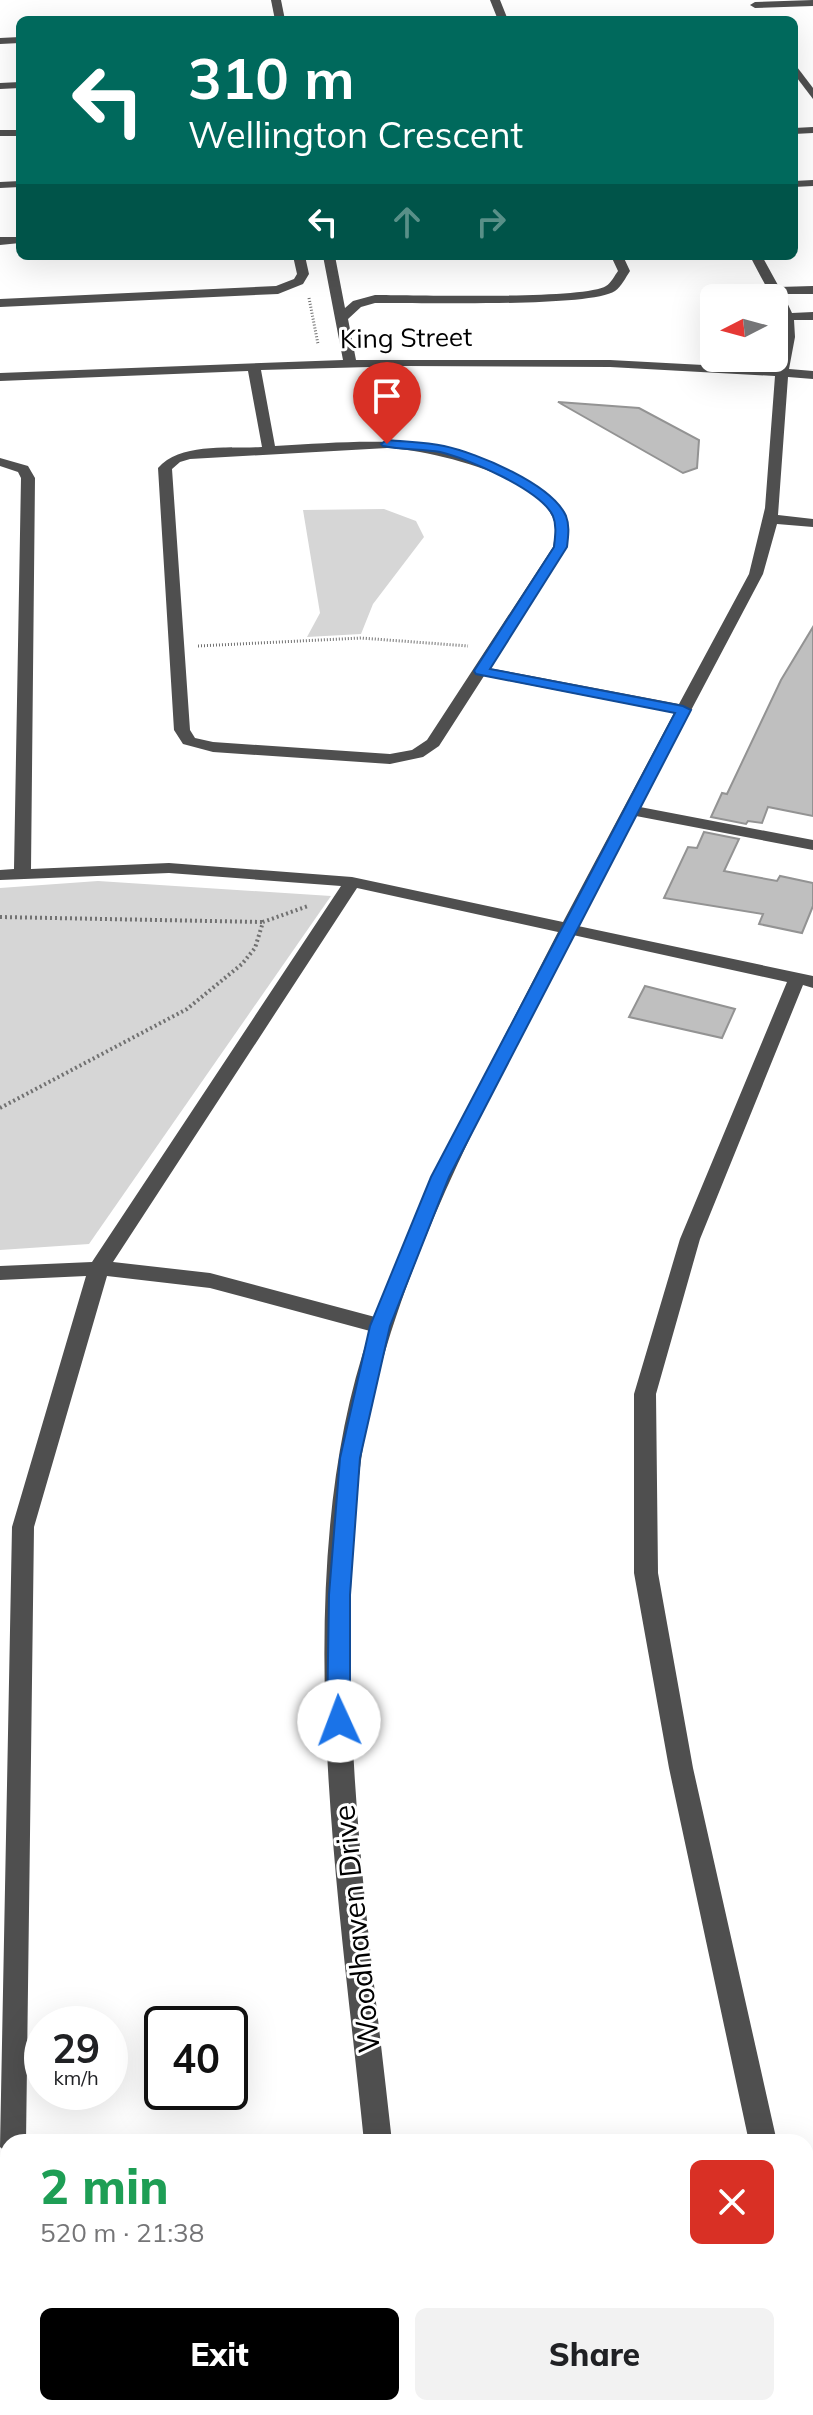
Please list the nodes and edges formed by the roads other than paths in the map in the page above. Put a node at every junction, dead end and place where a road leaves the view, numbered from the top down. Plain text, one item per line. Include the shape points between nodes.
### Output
1 (753, 2) edge
2 (813, 3) edge
3 (798, 72) edge
4 (813, 96) edge
5 (300, 260) edge
6 (330, 260) edge
7 (619, 260) edge
8 (758, 260) edge
9 (770, 284) edge
10 (336, 286) junction
11 (813, 290) edge
12 (788, 291) edge
13 (375, 299) junction
14 (0, 303) edge
15 (813, 316) edge
16 (343, 317) junction
17 (788, 317) edge
18 (350, 363) junction
19 (254, 366) junction
20 (700, 368) edge
21 (783, 372) joint
22 (813, 375) edge
23 (0, 377) edge
24 (269, 449) junction
25 (0, 462) edge
26 (773, 519) junction
27 (813, 523) edge
28 (481, 671) junction
29 (683, 710) junction
30 (631, 810) junction
31 (813, 845) edge
32 (22, 874) junction
33 (0, 875) edge
34 (352, 882) junction
35 (568, 928) junction
36 (805, 981) edge
37 (99, 1268) junction
38 (0, 1273) edge
39 (380, 1326) junction
40 (12, 2134) edge
41 (377, 2134) edge
42 (761, 2134) edge

1 - 2 street
3 - 4 street
5 - 14 street via 299,281 265,292
6 - 10 street
7 - 13 street via 624,271 618,281 592,294
8 - 9 street
10 - 13 street via 350,295
10 - 16 street
11 - 12 street
13 - 16 street via 357,304
15 - 17 street
16 - 18 street
18 - 19 street, King Street
18 - 20 street, King Street via 524,361
19 - 23 street, King Street
19 - 24 street
21 - 22 street, King Street
21 - 26 street, Woodhaven Drive
24 - 28 street via 387,444 442,449 485,463 547,499 559,516 560,547
24 - 28 street via 190,455 165,468 182,730 189,741 390,759 417,754 433,743
25 - 32 street via 23,469 28,478
26 - 27 street
26 - 29 street, Woodhaven Drive via 756,574
28 - 29 street
29 - 30 street, Woodhaven Drive
30 - 31 street
30 - 35 street, Woodhaven Drive
32 - 33 street
32 - 34 street via 169,868
34 - 35 street
34 - 37 street
35 - 36 street
35 - 39 street, Woodhaven Drive via 440,1177
36 - 42 street via 690,1239 645,1394 646,1573 681,1768
37 - 38 street
37 - 39 street via 221,1284
37 - 40 street via 23,1527
39 - 41 street, Woodhaven Drive via 350,1458 337,1690

